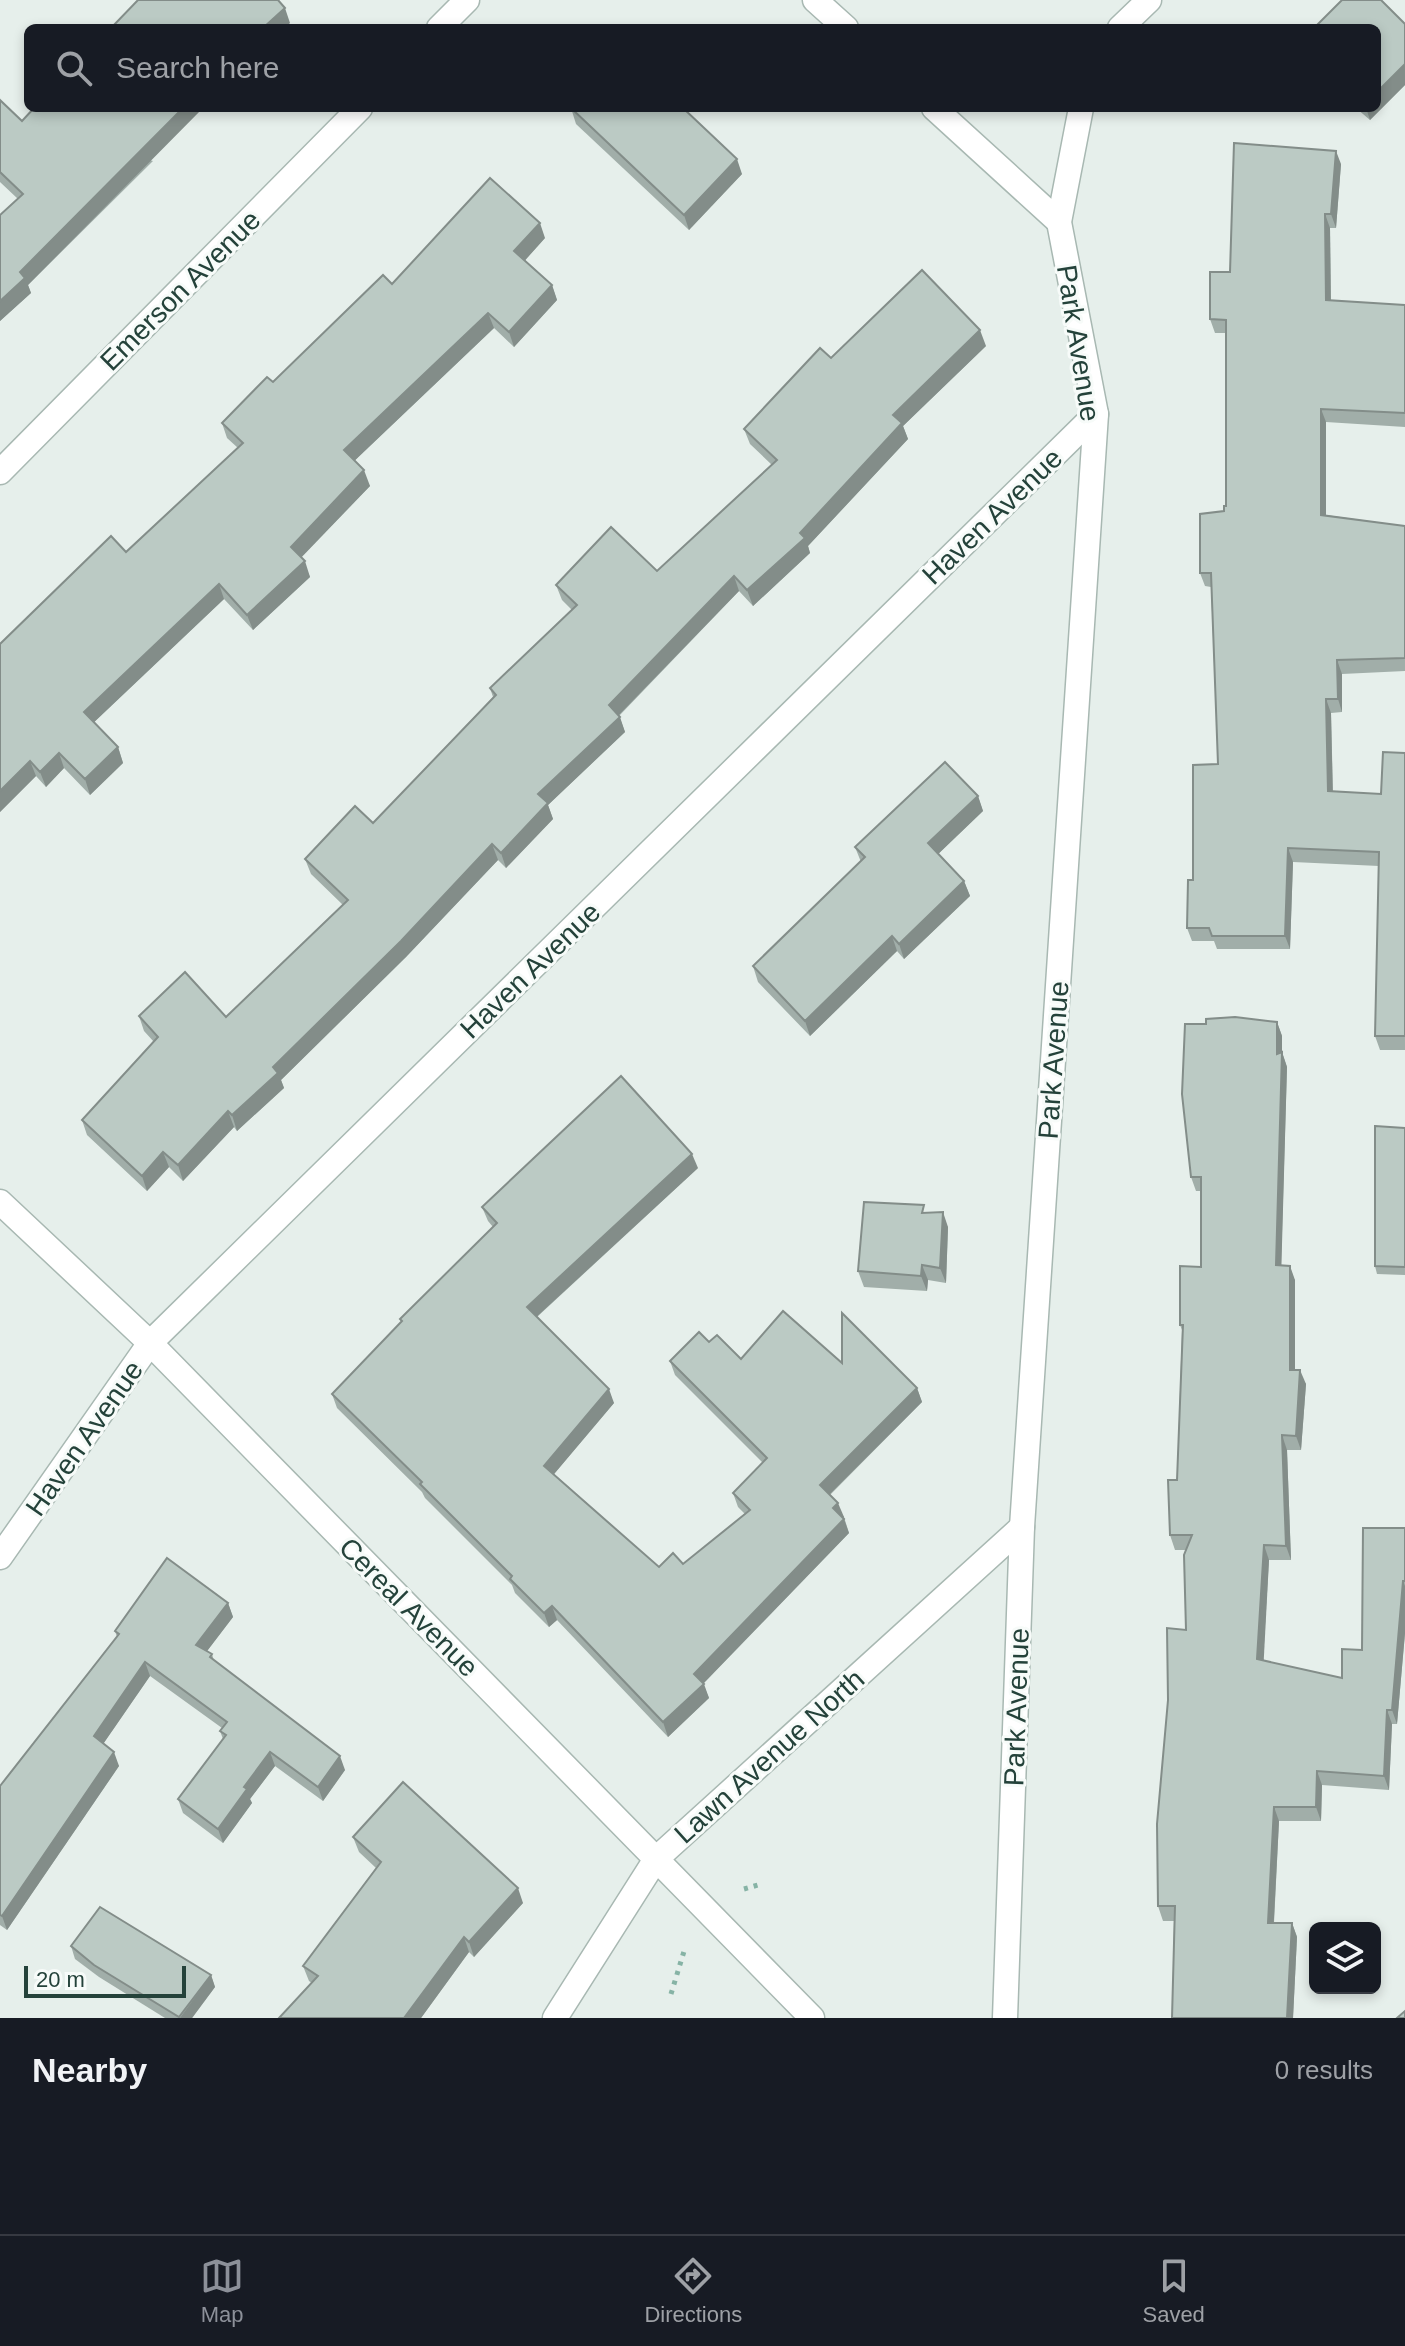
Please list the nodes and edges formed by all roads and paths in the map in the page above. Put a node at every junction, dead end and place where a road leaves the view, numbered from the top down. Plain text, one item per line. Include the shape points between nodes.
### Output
1 (467, 0) edge
2 (815, 0) edge
3 (1149, 0) edge
4 (443, 24) edge
5 (842, 24) edge
6 (1124, 24) edge
7 (356, 112) edge
8 (938, 112) edge
9 (1080, 112) edge
10 (1059, 222) junction
11 (1096, 414) junction
12 (0, 472) edge
13 (0, 1202) edge
14 (150, 1343) junction
15 (1022, 1527) junction
16 (0, 1557) edge
17 (656, 1859) junction
18 (555, 2018) edge
19 (812, 2018) edge
20 (1005, 2018) edge

1 - 4 street
2 - 5 street
3 - 6 street
7 - 12 street, Emerson Avenue
8 - 10 street
9 - 10 street, Park Avenue
10 - 11 street, Park Avenue
11 - 14 street, Haven Avenue
11 - 15 street, Park Avenue
13 - 14 street, Cereal Avenue
14 - 16 street, Haven Avenue
14 - 17 street, Cereal Avenue
15 - 17 street, Lawn Avenue North
15 - 20 street, Park Avenue
17 - 18 street, Lawn Avenue North
17 - 19 street, Cereal Avenue

